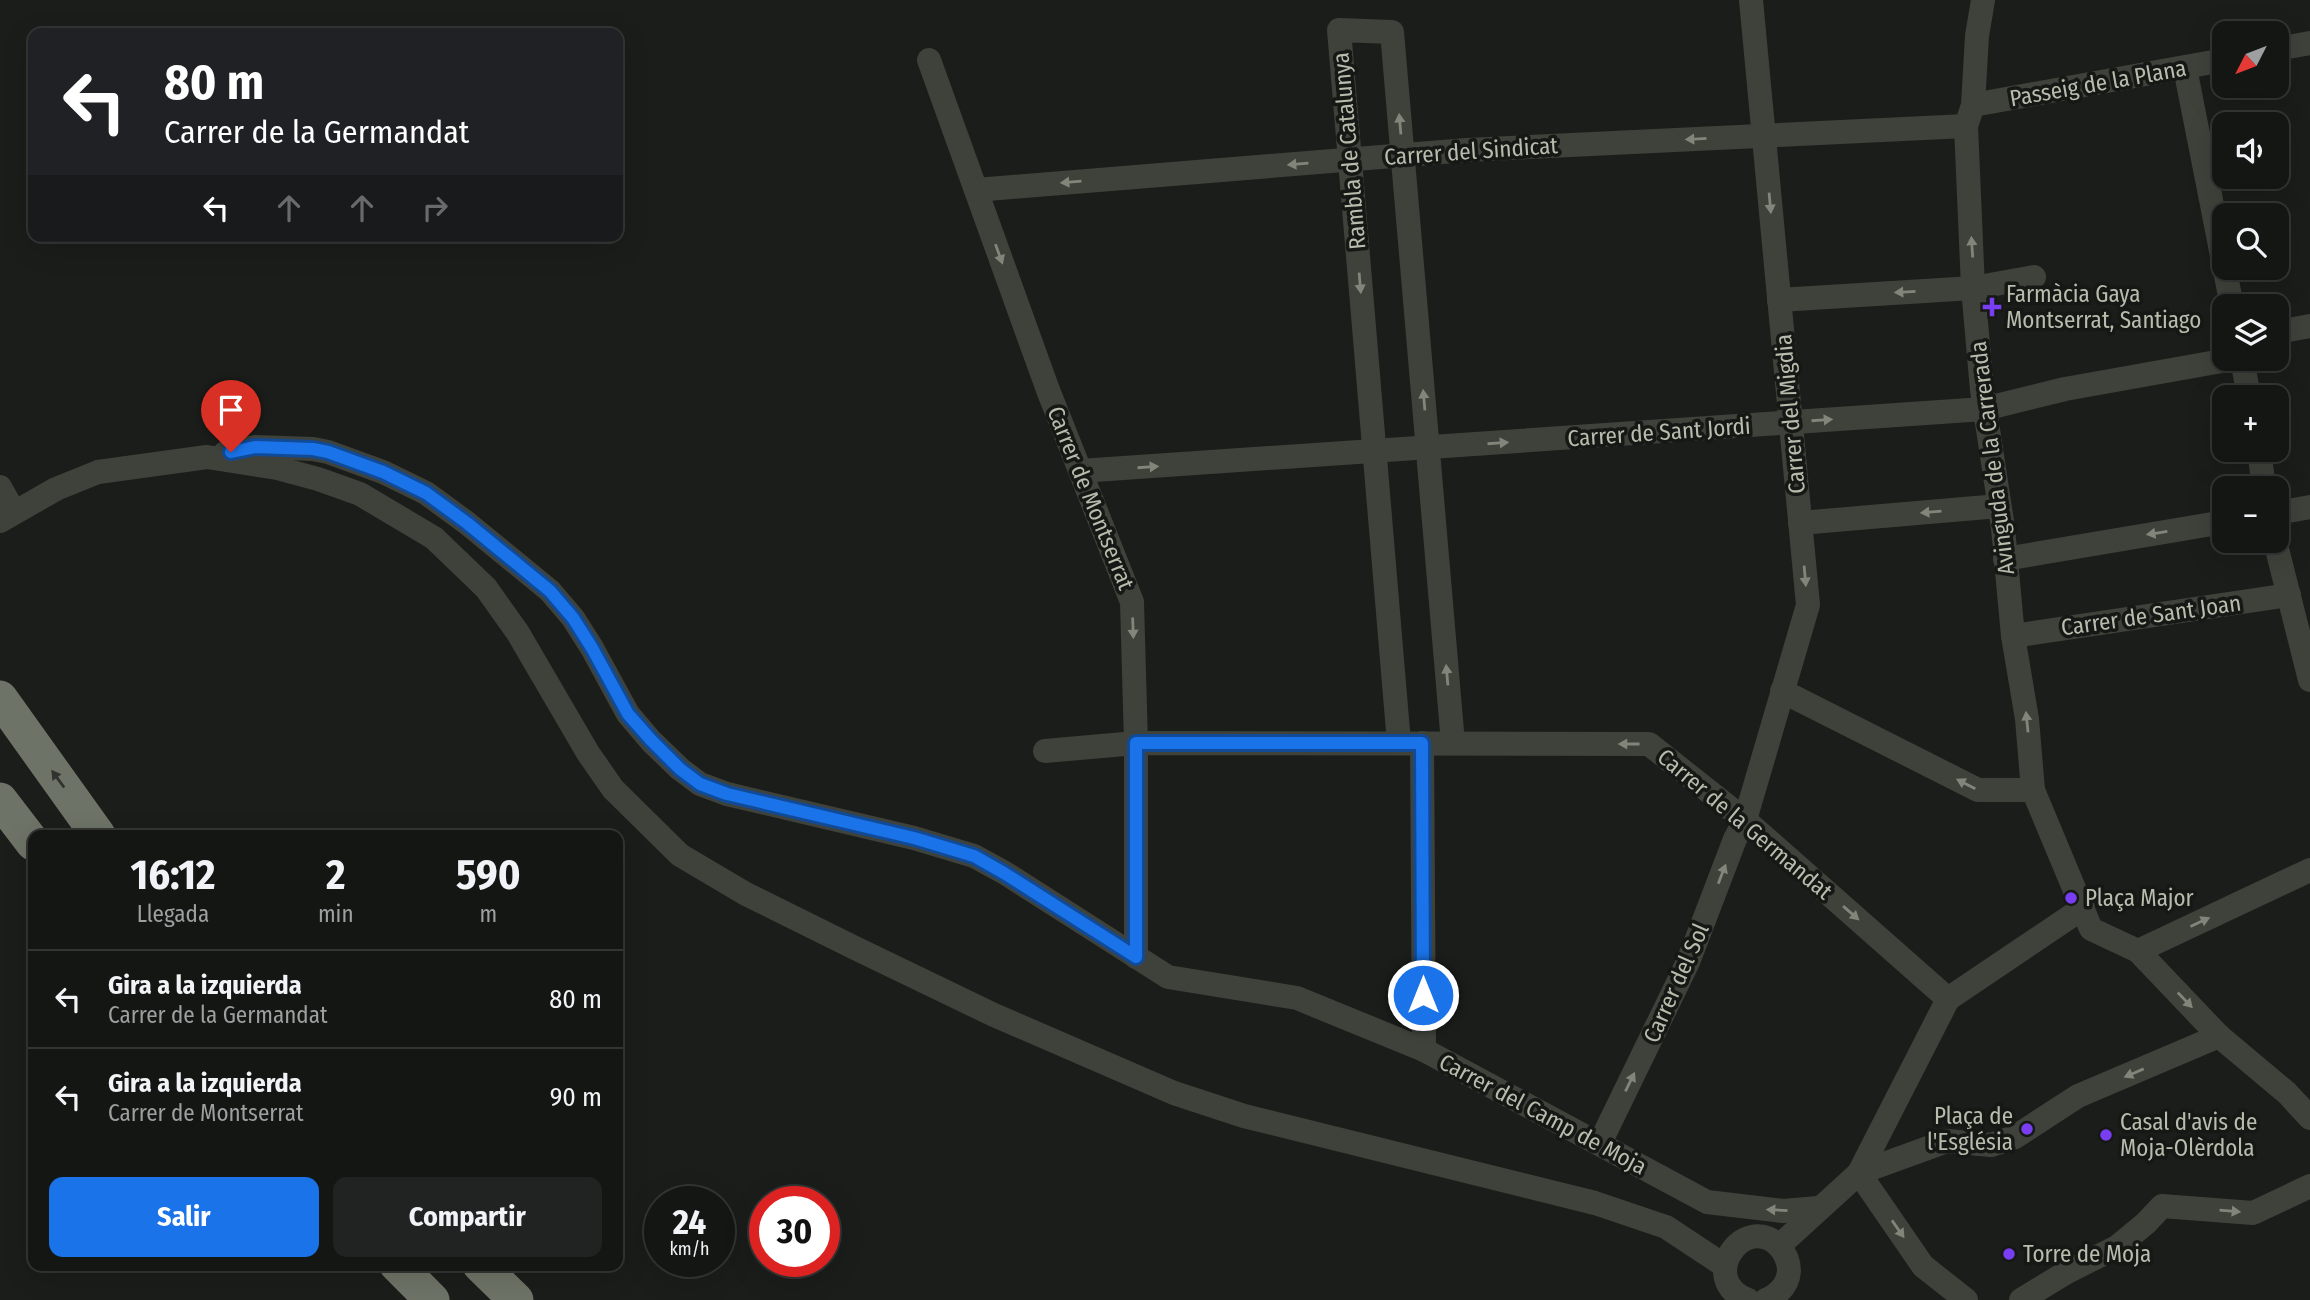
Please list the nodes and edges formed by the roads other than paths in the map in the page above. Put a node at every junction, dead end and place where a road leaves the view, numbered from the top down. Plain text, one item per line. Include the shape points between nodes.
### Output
1 (1751, 0) edge
2 (1983, 0) edge
3 (2310, 43) edge
4 (2289, 47) edge
5 (929, 60) dead end
6 (2212, 62) edge
7 (2185, 68) junction
8 (1969, 115) junction
9 (1764, 135) junction
10 (1403, 155) junction
11 (1350, 160) junction
12 (976, 190) junction
13 (2034, 276) dead end
14 (1973, 288) junction
15 (2230, 294) edge
16 (1779, 300) junction
17 (2310, 326) edge
18 (2289, 330) edge
19 (2212, 363) edge
20 (1984, 409) junction
21 (1791, 422) junction
22 (1428, 447) junction
23 (1374, 451) junction
24 (207, 457) junction
25 (1080, 471) junction
26 (0, 487) edge
27 (1999, 506) junction
28 (2310, 507) edge
29 (2289, 511) edge
30 (7, 517) edge
31 (1800, 523) junction
32 (2212, 524) edge
33 (2278, 553) edge
34 (2006, 559) junction
35 (2288, 595) junction
36 (2013, 636) junction
37 (2310, 680) edge
38 (1782, 691) junction
39 (0, 698) edge
40 (1136, 743) junction
41 (1410, 743) junction
42 (1453, 743) junction
43 (1045, 751) dead end
44 (2033, 790) junction
45 (0, 800) edge
46 (1745, 820) junction
47 (94, 830) edge
48 (28, 837) edge
49 (2310, 870) edge
50 (2083, 908) junction
51 (2138, 951) junction
52 (1136, 957) junction
53 (1948, 999) junction
54 (2219, 1036) junction
55 (1424, 1050) junction
56 (2310, 1085) edge
57 (2287, 1093) junction
58 (2310, 1118) edge
59 (1600, 1143) junction
60 (1859, 1173) junction
61 (2310, 1186) edge
62 (1736, 1206) junction
63 (1818, 1208) junction
64 (1768, 1242) junction
65 (1725, 1266) junction
66 (403, 1271) edge
67 (486, 1271) edge
68 (432, 1300) edge
69 (516, 1300) edge
70 (1748, 1300) edge
71 (1766, 1300) edge
72 (1966, 1300) edge
73 (2021, 1300) edge

1 - 9 street, Carrer del Migdia
2 - 8 street, Avinguda de la Carrerada
3 - 4 street
5 - 12 street, Carrer de Montserrat
6 - 7 street, Passeig de la Plana
7 - 8 street, Passeig de la Plana
7 - 15 street
8 - 9 street, Carrer del Sindicat
14 -> 8 street, Avinguda de la Carrerada via 1966,149
9 -> 10 street, Carrer del Sindicat
9 -> 16 street, Carrer del Migdia
10 - 11 street, Carrer del Sindicat
10 -> 11 street, Rambla de Catalunya via 1392,32 1339,30
22 -> 10 street, Rambla de Catalunya
11 -> 12 street, Carrer del Sindicat
11 -> 23 street, Rambla de Catalunya
12 -> 25 street, Carrer de Montserrat
13 - 14 street
14 -> 16 street
14 - 20 street, Avinguda de la Carrerada
16 - 21 street, Carrer del Migdia
17 - 18 street
19 - 20 street, Carrer de Sant Jordi
21 -> 20 street, Carrer de Sant Jordi
20 - 27 street, Avinguda de la Carrerada
22 -> 21 street, Carrer de Sant Jordi
21 - 31 street, Carrer del Migdia
22 - 23 street, Carrer de Sant Jordi
42 -> 22 street, Rambla de Catalunya
25 -> 23 street, Carrer de Sant Jordi
23 - 41 street, Rambla de Catalunya
24 - 30 street via 98,472
24 - 52 street, Carrer del Camp de Moja via 255,447 313,449 383,472 426,493 550,591 573,618 628,714 700,784 974,856
24 - 65 street via 278,468 349,490 434,538 502,609 612,789 680,855 746,894 994,1015 1174,1093 1244,1116 1595,1203 1666,1227
25 -> 40 street, Carrer de Montserrat via 1132,602
26 - 30 street
27 -> 31 street
27 - 34 street, Avinguda de la Carrerada
28 - 29 street
31 -> 38 street, Carrer del Migdia via 1808,605
32 -> 34 street
33 - 35 street
34 - 36 street, Avinguda de la Carrerada
35 - 36 street, Carrer de Sant Joan
35 - 37 street
44 -> 36 street, Avinguda de la Carrerada
44 -> 38 street via 1978,790
38 - 46 street, Carrer del Migdia
47 -> 39 highway
40 - 41 street, Carrer de la Germandat
40 - 43 street, Carrer de la Germandat
40 - 52 street, Carrer de Montserrat
41 - 42 street, Carrer de la Germandat
41 - 55 street, Rambla de Catalunya
46 -> 42 street, Carrer de la Germandat via 1649,744
44 - 50 street
45 - 48 highway
46 -> 53 street, Carrer de la Germandat
59 -> 46 street, Carrer del Sol via 1688,962
51 -> 49 street
50 - 51 street via 2091,929
50 - 53 street
51 -> 54 street
52 - 55 street, Carrer del Camp de Moja via 1168,977 1297,998
53 - 60 street
54 - 57 street
54 -> 60 street via 2078,1097 2015,1137 1991,1146 1947,1141
55 - 59 street, Carrer del Camp de Moja
56 - 57 street
57 - 58 street
59 - 62 street, Carrer del Camp de Moja via 1707,1202
60 - 63 street
60 -> 72 street via 1923,1266
73 -> 61 street via 2117,1247 2162,1206 2253,1213
63 -> 62 street, Carrer del Camp de Moja via 1783,1212
62 - 64 street
63 - 64 street
64 - 65 street via 1740,1242
64 - 71 street via 1788,1263 1782,1290
65 - 70 street via 1730,1286
66 - 68 highway
67 - 69 highway

